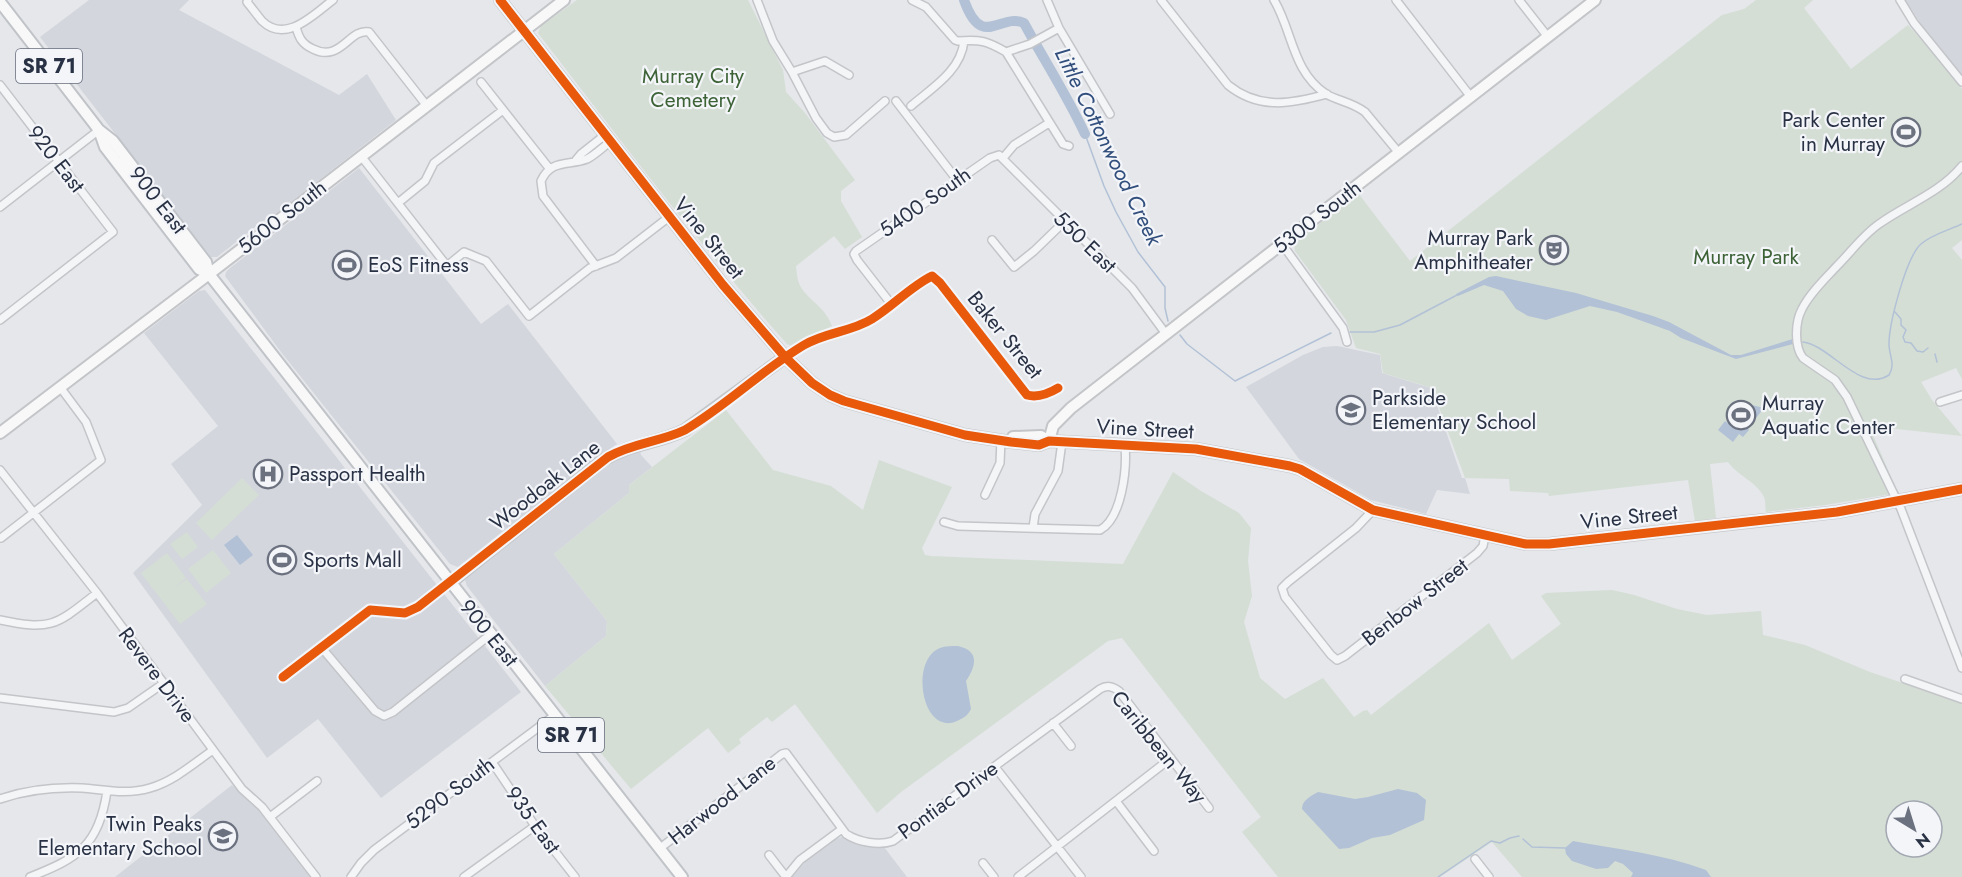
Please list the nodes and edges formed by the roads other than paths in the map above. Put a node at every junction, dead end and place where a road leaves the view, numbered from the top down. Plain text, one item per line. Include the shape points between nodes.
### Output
1 (333, 0) edge
2 (500, 0) edge
3 (564, 0) edge
4 (757, 0) edge
5 (912, 0) edge
6 (1047, 0) edge
7 (1161, 0) edge
8 (1274, 0) edge
9 (1396, 0) edge
10 (1519, 0) edge
11 (1595, 0) edge
12 (1900, 0) edge
13 (248, 1) edge
14 (0, 2) edge
15 (296, 27) junction
16 (1059, 28) junction
17 (523, 30) junction
18 (1548, 37) junction
19 (964, 41) junction
20 (1006, 52) junction
21 (792, 72) junction
22 (849, 75) dead end
23 (481, 82) dead end
24 (1962, 82) edge
25 (1, 88) edge
26 (1327, 94) junction
27 (1471, 97) junction
28 (885, 101) dead end
29 (896, 101) dead end
30 (427, 106) junction
31 (911, 106) dead end
32 (502, 110) junction
33 (1110, 114) dead end
34 (1049, 123) junction
35 (99, 130) junction
36 (608, 138) junction
37 (1070, 146) dead end
38 (1399, 153) junction
39 (361, 156) junction
40 (1001, 157) junction
41 (59, 162) junction
42 (1962, 166) edge
43 (549, 168) junction
44 (957, 180) junction
45 (398, 203) junction
46 (0, 207) edge
47 (669, 217) junction
48 (1064, 222) junction
49 (992, 240) dead end
50 (1282, 244) junction
51 (596, 266) junction
52 (209, 274) junction
53 (932, 276) joint
54 (892, 305) junction
55 (0, 320) edge
56 (1166, 334) junction
57 (1347, 342) dead end
58 (785, 357) junction
59 (60, 387) junction
60 (1058, 388) dead end
61 (1962, 395) edge
62 (1940, 402) dead end
63 (0, 433) edge
64 (1001, 440) junction
65 (1049, 441) junction
66 (1062, 442) junction
67 (1125, 446) junction
68 (0, 470) edge
69 (1962, 489) edge
70 (985, 495) dead end
71 (1897, 501) junction
72 (1373, 510) junction
73 (33, 513) junction
74 (944, 522) dead end
75 (1033, 528) junction
76 (1485, 536) junction
77 (1, 538) edge
78 (450, 583) junction
79 (96, 593) junction
80 (0, 620) edge
81 (491, 634) junction
82 (321, 647) junction
83 (1962, 668) edge
84 (283, 677) dead end
85 (1905, 679) dead end
86 (164, 682) junction
87 (1109, 686) joint
88 (0, 698) edge
89 (1962, 699) edge
90 (555, 715) junction
91 (1053, 723) junction
92 (1071, 746) dead end
93 (213, 750) junction
94 (1171, 759) junction
95 (492, 762) junction
96 (995, 767) junction
97 (317, 781) dead end
98 (107, 791) junction
99 (0, 799) edge
100 (1116, 801) junction
101 (1209, 808) dead end
102 (270, 817) junction
103 (535, 826) junction
104 (842, 829) junction
105 (1058, 847) junction
106 (659, 849) junction
107 (1154, 851) dead end
108 (770, 855) dead end
109 (1475, 859) dead end
110 (983, 863) dead end
111 (30, 877) edge
112 (316, 877) edge
113 (351, 877) edge
114 (464, 877) edge
115 (575, 877) edge
116 (682, 877) edge
117 (786, 877) edge
118 (994, 877) edge
119 (1018, 877) edge
120 (1081, 877) edge
121 (1490, 877) edge

1 - 15 street
2 - 17 main road, Vine Street
3 - 17 main road, 5600 South
4 - 21 street via 773,40
5 - 19 street via 926,7 955,40
6 - 16 street
7 - 26 street via 1237,93 1273,104
8 - 26 street via 1299,63
9 - 27 street
10 - 18 street
11 - 18 main road, 5300 South
12 - 24 street
13 - 15 street via 269,27
14 - 35 main road, 900 East / SR 71
15 - 30 street via 304,44 320,53 334,52 365,31 374,37
16 - 20 street
16 - 33 street
17 - 30 main road, 5600 South
17 - 36 main road, Vine Street
18 - 27 main road, 5300 South
19 - 20 street via 986,41
19 - 31 street via 959,61
20 - 34 street
21 - 22 street via 825,62
21 - 28 street via 819,124 832,136 846,135
23 - 32 street
25 - 41 street, 920 East
26 - 38 street via 1365,112
27 - 38 main road, 5300 South
29 - 44 street
30 - 39 main road, 5600 South
32 - 43 street
32 - 45 street via 434,163 425,181
34 - 37 street via 1063,144
34 - 40 street, 5400 South
35 - 41 street
35 - 52 main road, 900 East / SR 71 via 112,141 206,262
36 - 43 street via 590,158
36 - 47 main road, Vine Street
38 - 50 main road, 5300 South
39 - 45 street
39 - 52 main road, 5600 South
40 - 44 street, 5400 South via 990,158
40 - 48 street, 550 East
41 - 46 street
41 - 55 street, 920 East via 113,232
42 - 71 street via 1938,189 1866,234 1806,303 1798,319 1799,353 1835,380 1847,397
43 - 51 street via 541,181 543,196
44 - 54 street, 5400 South via 854,254
45 - 51 street via 447,266 464,252 486,261 529,316
47 - 51 street via 616,258
47 - 58 main road, Vine Street
48 - 49 street via 1014,267
48 - 56 street, 550 East via 1132,288
50 - 56 main road, 5300 South
50 - 57 street via 1343,328
52 - 59 main road, 5600 South
52 - 78 main road, 900 East / SR 71
53 - 54 street, Woodoak Lane
53 - 60 street, Baker Street via 1027,394 1039,396
54 - 58 street, Woodoak Lane via 863,323 816,338
56 - 65 main road, 5300 South via 1057,421
58 - 64 main road, Vine Street via 812,383 837,399 965,435
58 - 78 main road, Woodoak Lane via 685,430 629,447 602,461
59 - 63 main road, 5600 South
59 - 73 street via 86,422 101,460
61 - 62 street
64 - 65 main road, Vine Street via 1039,445
64 - 70 street via 1000,463
65 - 66 main road, Vine Street
66 - 67 main road, Vine Street
66 - 75 street via 1058,471 1035,514
67 - 72 main road, Vine Street via 1196,449 1294,466
67 - 75 street via 1124,480 1116,509 1106,526 1096,530
68 - 73 street, Revere Drive
69 - 71 main road, Vine Street
71 - 76 main road, Vine Street via 1837,512 1549,544 1520,544
71 - 83 street
72 - 76 main road, Vine Street
72 - 76 street, Benbow Street via 1282,588 1285,597 1337,660 1474,555
73 - 77 street
73 - 79 street, Revere Drive
74 - 75 street via 958,526
78 - 81 main road, 900 East / SR 71
78 - 82 street, Woodoak Lane via 405,613 370,610
79 - 80 street via 65,618 49,624 26,626
79 - 86 street, Revere Drive
81 - 82 street via 393,712 382,716
81 - 90 main road, 900 East / SR 71
82 - 84 street, Woodoak Lane
85 - 89 street
86 - 88 street via 128,708 114,712
86 - 93 street, Revere Drive
87 - 91 street, Pontiac Drive
87 - 94 street, Caribbean Way via 1119,691
90 - 95 street, 5290 South
90 - 106 main road, 900 East / SR 71
91 - 92 street
91 - 96 street, Pontiac Drive
93 - 98 street via 157,786 132,792
93 - 102 street, Revere Drive via 242,789
94 - 100 street
94 - 101 street, Caribbean Way
95 - 103 street, 935 East
95 - 113 street, 5290 South via 374,850
96 - 104 street, Pontiac Drive via 893,841 856,839
96 - 105 street
97 - 102 street
98 - 99 street via 46,789
98 - 111 street via 102,819 86,846 68,861
100 - 105 street
100 - 107 street
102 - 112 street, Revere Drive
103 - 114 street
103 - 115 street, 935 East
104 - 106 street, Harwood Lane via 786,753
104 - 117 street via 804,857
105 - 119 street
105 - 120 street
106 - 116 main road, 900 East / SR 71
108 - 117 street
109 - 121 street
110 - 118 street

